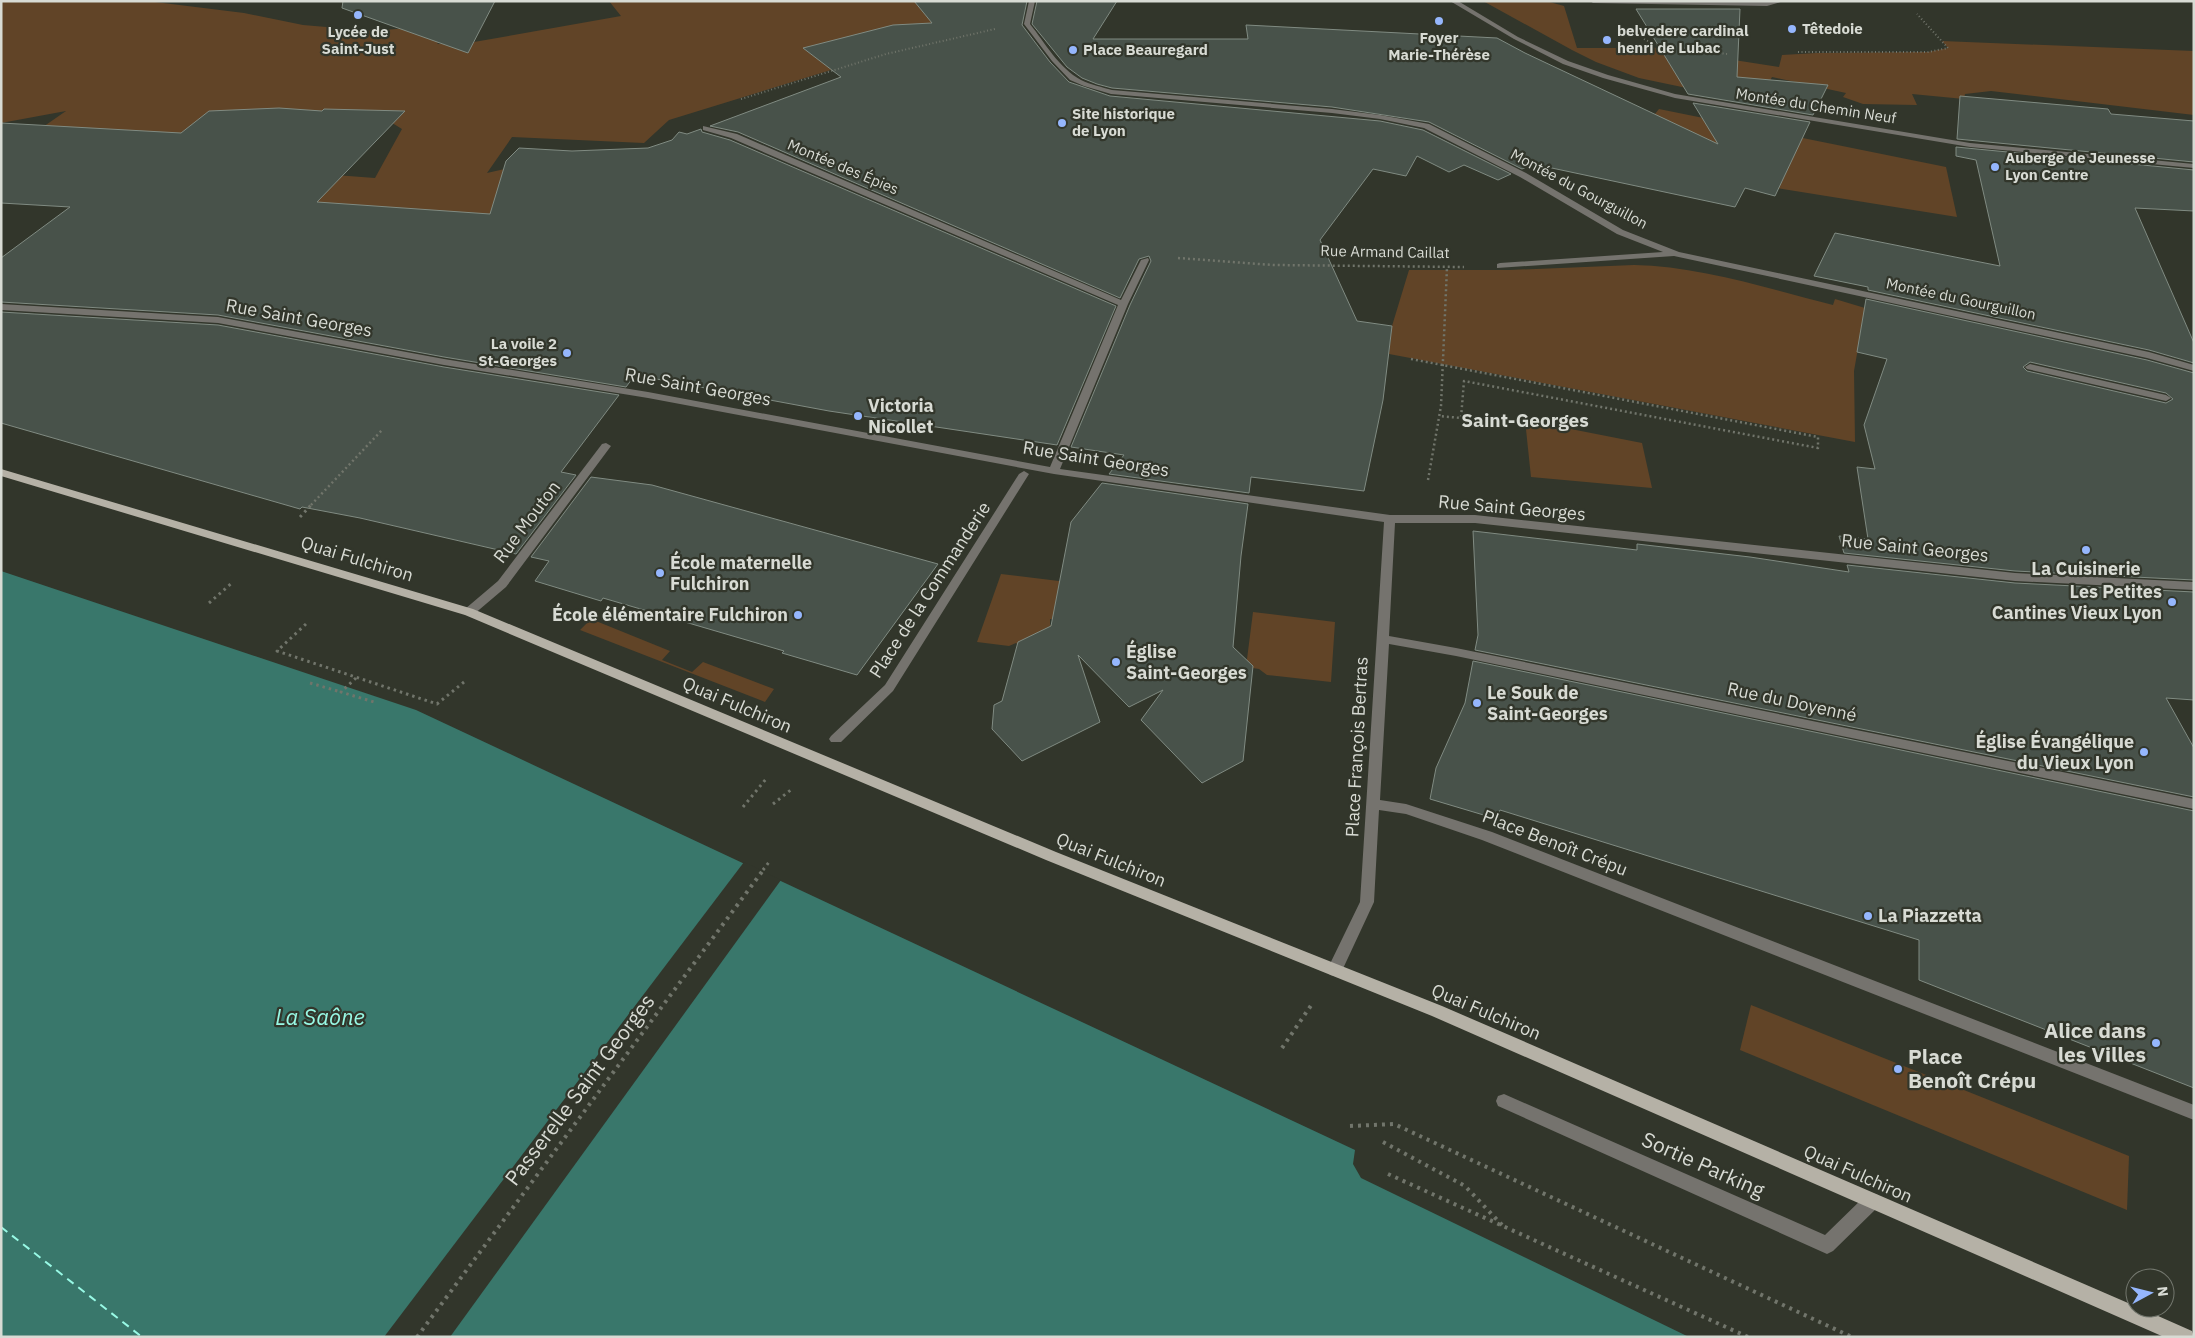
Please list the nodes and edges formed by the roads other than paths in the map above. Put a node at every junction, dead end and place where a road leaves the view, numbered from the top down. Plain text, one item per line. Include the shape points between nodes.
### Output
1 (1032, 1) edge
2 (1453, 1) edge
3 (1593, 1) edge
4 (1781, 1) edge
5 (706, 128) road end
6 (2194, 166) edge
7 (1676, 254) junction
8 (1145, 260) road end
9 (1500, 266) road end
10 (1123, 304) junction
11 (1, 307) edge
12 (2030, 367) dead end
13 (2194, 368) edge
14 (2166, 398) dead end
15 (606, 446) dead end
16 (1054, 471) junction
17 (1, 472) edge
18 (1024, 474) dead end
19 (1390, 519) junction
20 (2194, 586) edge
21 (469, 612) junction
22 (1382, 639) junction
23 (836, 740) dead end
24 (1374, 804) junction
25 (2194, 804) edge
26 (1335, 970) junction
27 (1504, 1101) dead end
28 (2194, 1113) edge
29 (1872, 1201) junction
30 (2186, 1337) edge

1 - 7 street, Montée du Gourguillon via 1027,24 1060,67 1075,80 1092,87 1111,92 1332,111 1426,126 1523,175 1620,232
2 - 6 street, Montée du Chemin Neuf via 1520,40 1581,68 1675,96 1970,145
3 - 4 street via 1767,4
5 - 10 street, Montée des Épies via 734,136
7 - 9 street
7 - 13 street, Montée du Gourguillon via 2149,355
8 - 10 street
10 - 16 street
11 - 16 street, Rue Saint Georges via 218,320
12 - 14 street
15 - 21 street, Rue Mouton via 502,584
16 - 19 street, Rue Saint Georges
17 - 21 main road, Quai Fulchiron
18 - 23 street, Place de la Commanderie via 889,688
19 - 20 street, Rue Saint Georges via 1474,519 2015,576
19 - 22 street, Place François Bertras
21 - 26 main road, Quai Fulchiron via 854,774
22 - 24 street, Place François Bertras
22 - 25 street, Rue du Doyenné
24 - 26 street, Place François Bertras via 1367,902
24 - 28 street, Place Benoît Crépu via 1406,809 1487,836
26 - 29 main road, Quai Fulchiron via 1437,1011
27 - 29 street, Sortie Parking via 1827,1245
29 - 30 main road, Quai Fulchiron

